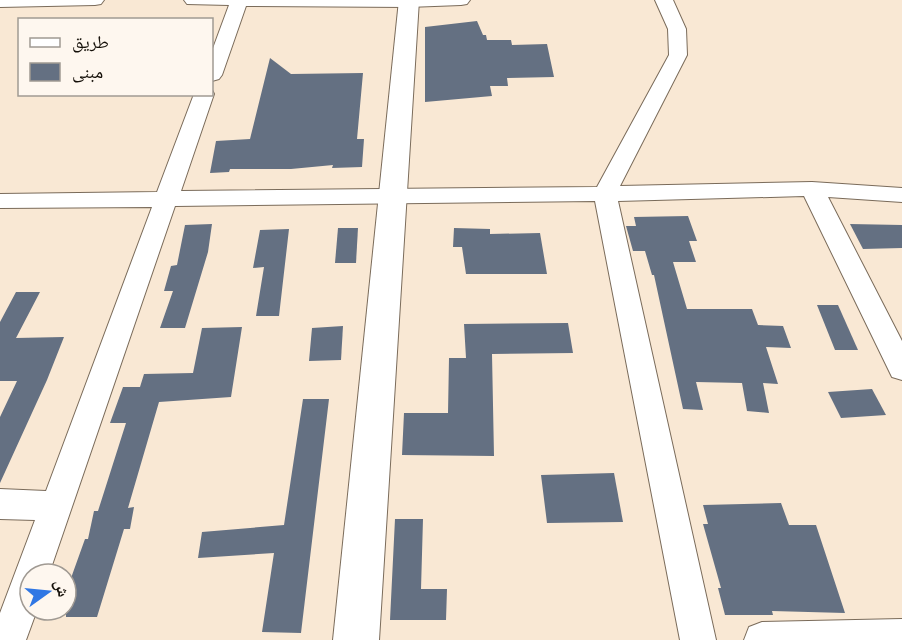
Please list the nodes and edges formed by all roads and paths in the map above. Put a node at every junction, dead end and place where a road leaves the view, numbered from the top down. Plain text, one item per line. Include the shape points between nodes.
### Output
1 (95, 0) edge
2 (193, 0) edge
3 (461, 0) edge
4 (664, 0) edge
5 (248, 1) edge
6 (408, 1) edge
7 (0, 3) edge
8 (213, 73) edge
9 (203, 96) edge
10 (812, 189) junction
11 (605, 194) junction
12 (902, 195) edge
13 (394, 196) junction
14 (166, 200) junction
15 (0, 201) edge
16 (902, 369) edge
17 (0, 504) edge
18 (57, 506) junction
19 (36, 562) edge
20 (18, 613) edge
21 (902, 637) edge
22 (8, 640) edge
23 (356, 640) edge
24 (698, 640) edge
25 (762, 640) edge

1 - 7 street
2 - 5 street
3 - 6 street
4 - 11 street via 677,29 678,55
5 - 6 street
5 - 8 street
6 - 13 street
9 - 14 street
10 - 11 street
10 - 12 street
10 - 16 street
11 - 13 street
11 - 24 street
13 - 14 street
13 - 23 street
14 - 15 street
14 - 18 street
17 - 18 street
18 - 19 street
20 - 22 street
21 - 25 street

